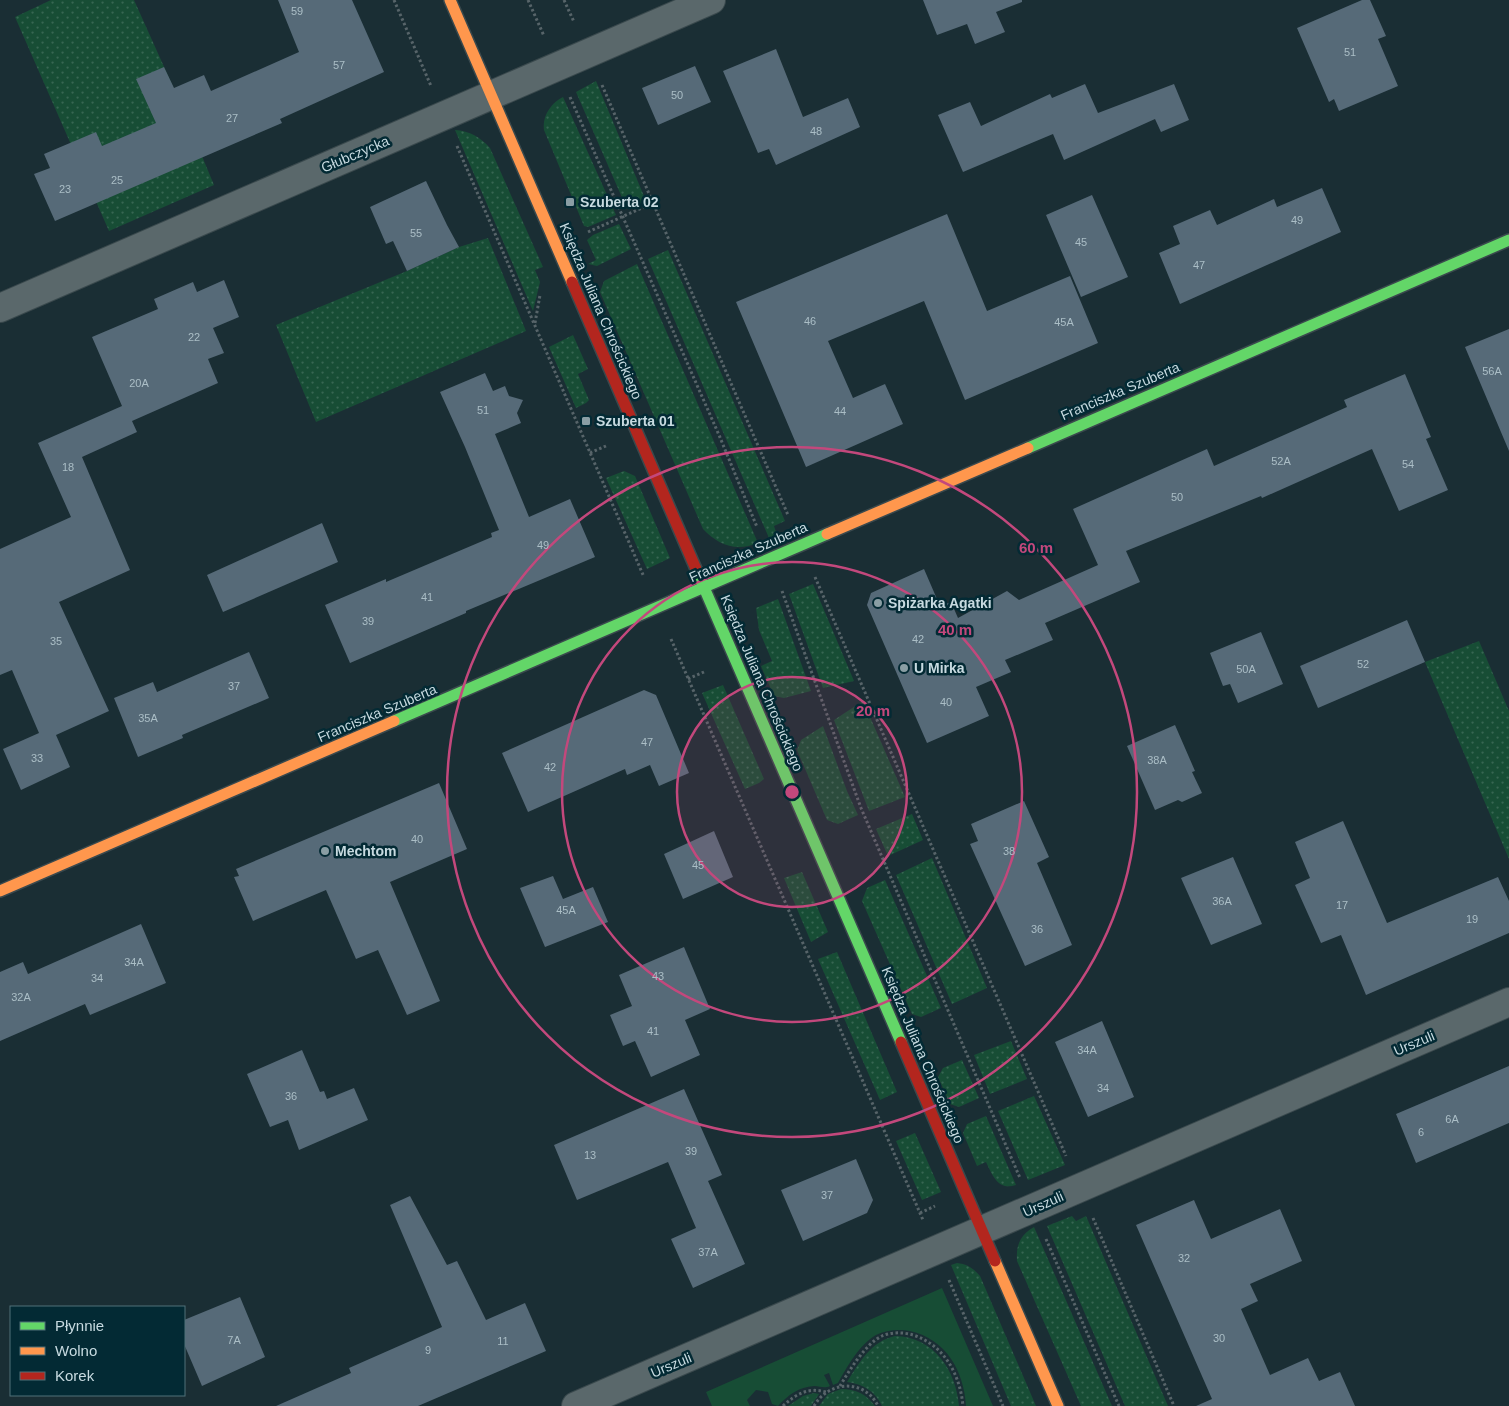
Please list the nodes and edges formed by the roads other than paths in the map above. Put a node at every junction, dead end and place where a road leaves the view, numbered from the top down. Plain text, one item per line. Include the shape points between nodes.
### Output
1 (450, 0) edge
2 (711, 0) edge
3 (491, 95) junction
4 (1509, 240) edge
5 (0, 308) edge
6 (705, 588) junction
7 (0, 891) edge
8 (1509, 1002) edge
9 (982, 1230) junction
10 (576, 1406) edge
11 (1058, 1406) edge

1 - 3 street, Księdza Juliana Chrościckiego
2 - 3 street, Głubczycka
3 - 5 street, Głubczycka
3 - 6 street, Księdza Juliana Chrościckiego
4 - 6 street, Franciszka Szuberta
6 - 7 street, Franciszka Szuberta
6 - 9 street, Księdza Juliana Chrościckiego
8 - 9 street, Urszuli
9 - 10 street, Urszuli
9 - 11 street, Księdza Juliana Chrościckiego

